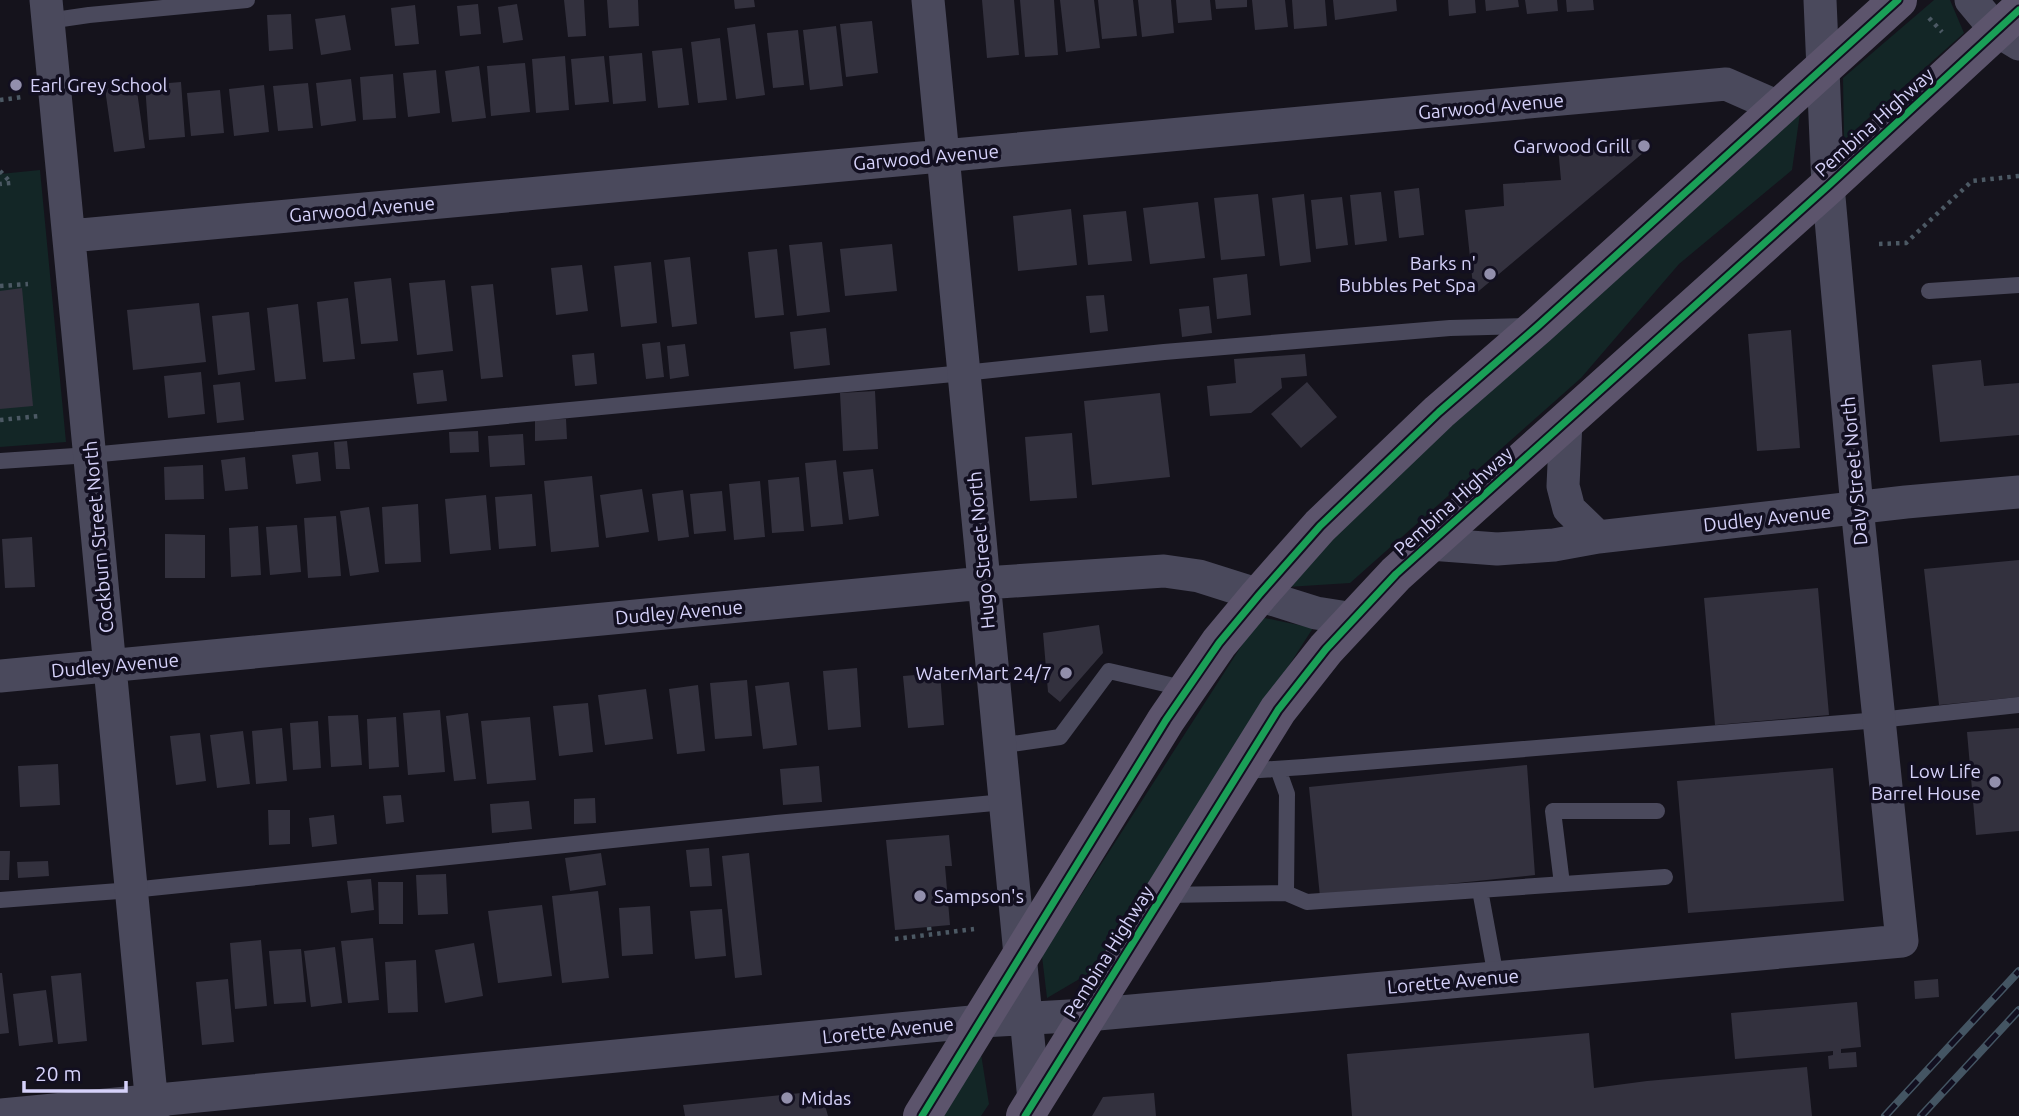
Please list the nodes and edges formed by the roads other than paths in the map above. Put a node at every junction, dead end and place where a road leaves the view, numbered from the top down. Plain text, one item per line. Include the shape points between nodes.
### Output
1 (247, 0) edge
2 (928, 0) edge
3 (1820, 0) edge
4 (1971, 0) edge
5 (1910, 5) edge
6 (47, 11) edge
7 (2011, 28) edge
8 (1823, 68) junction
9 (1778, 107) junction
10 (943, 156) junction
11 (1828, 186) junction
12 (69, 236) junction
13 (2019, 285) edge
14 (1929, 291) dead end
15 (1538, 326) junction
16 (964, 373) junction
17 (1566, 421) junction
18 (90, 455) junction
19 (0, 461) edge
20 (2019, 492) edge
21 (1857, 508) junction
22 (1598, 537) junction
23 (1430, 544) junction
24 (984, 583) junction
25 (1259, 595) junction
26 (1354, 619) junction
27 (110, 665) junction
28 (0, 676) edge
29 (1187, 689) junction
30 (2019, 705) edge
31 (1879, 720) junction
32 (999, 746) junction
33 (1278, 769) junction
34 (1241, 771) junction
35 (1005, 802) junction
36 (1657, 811) dead end
37 (1665, 877) dead end
38 (1562, 884) junction
39 (132, 890) junction
40 (1480, 890) junction
41 (1286, 893) junction
42 (1163, 895) junction
43 (0, 900) edge
44 (1902, 941) joint
45 (1020, 955) junction
46 (1496, 977) junction
47 (1087, 1014) junction
48 (1026, 1018) junction
49 (982, 1021) junction
50 (152, 1108) edge
51 (1031, 1111) edge
52 (0, 1115) edge
53 (922, 1116) edge

1 - 6 lane via 89,15
2 - 10 street, Hugo Street North
3 - 8 street, Daly Street North
4 - 7 street
5 - 8 main road
6 - 12 street, Cockburn Street North
7 - 11 main road, Pembina Highway via 1946,78
8 - 9 main road
8 - 11 street, Daly Street North
9 - 10 street, Garwood Avenue via 1726,84
9 - 15 main road
10 - 12 street, Garwood Avenue
10 - 16 street, Hugo Street North
11 - 17 main road, Pembina Highway
11 - 21 street, Daly Street North
12 - 18 street, Cockburn Street North
13 - 14 lane
15 - 16 lane via 1450,328
15 - 25 main road via 1367,479
16 - 18 lane
16 - 24 street, Hugo Street North
17 - 22 street via 1563,486 1569,509
17 - 23 main road, Pembina Highway
18 - 19 lane
18 - 27 street, Cockburn Street North
20 - 21 street, Dudley Avenue
21 - 22 street, Dudley Avenue
21 - 31 street, Daly Street North
22 - 23 street, Dudley Avenue via 1497,549
23 - 26 main road, Pembina Highway
24 - 25 street, Dudley Avenue via 1164,571 1199,576
24 - 27 street, Dudley Avenue
24 - 32 street, Hugo Street North
25 - 26 street, Dudley Avenue
25 - 29 main road
26 - 34 main road, Pembina Highway via 1278,710
27 - 28 street, Dudley Avenue
27 - 39 street, Cockburn Street North
29 - 32 lane via 1108,671 1060,737
29 - 45 main road
30 - 31 lane
31 - 33 lane
31 - 44 street, Daly Street North
32 - 35 street, Hugo Street North
33 - 34 lane
33 - 41 lane via 1287,793
34 - 42 main road, Pembina Highway
35 - 39 lane
35 - 45 street, Hugo Street North
36 - 38 lane via 1553,811
37 - 38 lane
38 - 40 lane
39 - 43 lane
39 - 50 street, Cockburn Street North
40 - 41 lane via 1307,902
40 - 46 lane
41 - 42 lane
42 - 47 main road, Pembina Highway
44 - 46 street, Lorette Avenue
45 - 48 street, Hugo Street North
45 - 49 main road
46 - 47 street, Lorette Avenue
47 - 48 street, Lorette Avenue
47 - 51 main road, Pembina Highway
48 - 49 street, Lorette Avenue
48 - 51 street, Hugo Street North
49 - 50 street, Lorette Avenue
49 - 53 main road
50 - 52 street, Lorette Avenue

